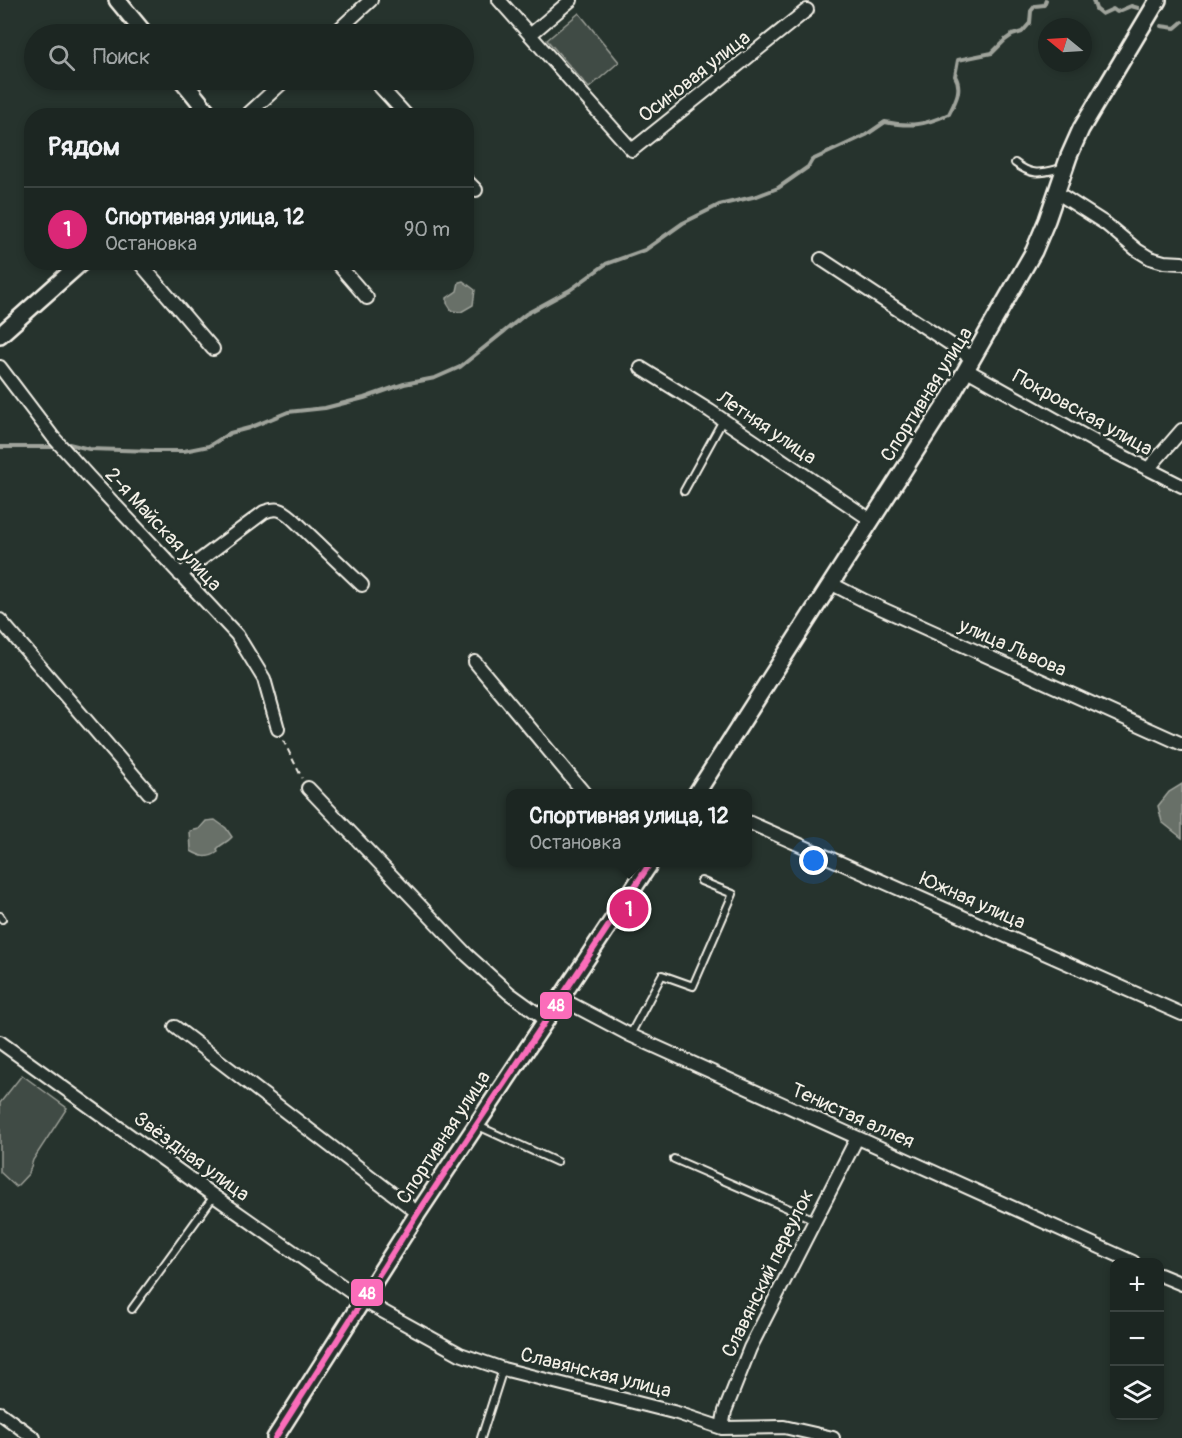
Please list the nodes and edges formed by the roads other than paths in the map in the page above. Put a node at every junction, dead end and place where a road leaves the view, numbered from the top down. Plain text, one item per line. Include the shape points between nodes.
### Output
1 (117, 0) edge
2 (371, 0) edge
3 (499, 0) edge
4 (571, 0) edge
5 (1158, 0) edge
6 (807, 10) dead end
7 (137, 24) edge
8 (345, 24) edge
9 (530, 35) junction
10 (190, 90) edge
11 (274, 90) edge
12 (383, 90) edge
13 (205, 108) edge
14 (255, 108) edge
15 (400, 108) edge
16 (1015, 163) dead end
17 (1065, 168) junction
18 (1056, 192) junction
19 (820, 259) dead end
20 (1182, 263) edge
21 (73, 270) edge
22 (146, 270) edge
23 (343, 270) edge
24 (367, 298) dead end
25 (0, 335) edge
26 (213, 349) dead end
27 (970, 364) junction
28 (0, 367) edge
29 (641, 368) dead end
30 (723, 420) junction
31 (1182, 430) edge
32 (1148, 469) junction
33 (1182, 486) edge
34 (684, 491) dead end
35 (871, 520) junction
36 (180, 575) junction
37 (830, 583) junction
38 (362, 585) dead end
39 (0, 620) edge
40 (475, 662) dead end
41 (278, 729) road end
42 (1182, 744) edge
43 (308, 788) road end
44 (581, 789) edge
45 (699, 789) edge
46 (149, 792) dead end
47 (752, 824) edge
48 (646, 867) edge
49 (701, 881) dead end
50 (560, 998) junction
51 (1182, 1014) edge
52 (546, 1018) junction
53 (175, 1027) dead end
54 (630, 1035) junction
55 (0, 1042) edge
56 (476, 1125) junction
57 (857, 1138) junction
58 (674, 1159) dead end
59 (558, 1162) dead end
60 (214, 1196) junction
61 (418, 1213) junction
62 (815, 1220) junction
63 (1121, 1258) edge
64 (1164, 1277) edge
65 (1182, 1284) edge
66 (362, 1300) junction
67 (132, 1309) dead end
68 (503, 1369) junction
69 (0, 1413) edge
70 (722, 1428) junction
71 (34, 1438) edge
72 (275, 1438) edge
73 (481, 1438) edge
74 (833, 1438) edge

1 - 7 street
2 - 8 street
3 - 9 street
4 - 9 street
5 - 17 street, Спортивная улица via 1087,118
6 - 9 street, Осиновая улица via 632,150
10 - 13 street
11 - 14 street
12 - 15 street
16 - 17 lane via 1035,173
17 - 18 street, Спортивная улица
18 - 20 street via 1150,258
18 - 27 street, Спортивная улица via 1034,251
19 - 27 street, Покровская улица
21 - 25 street
22 - 26 street
23 - 24 street
27 - 32 street, Покровская улица
27 - 35 street, Спортивная улица
28 - 36 street, 2-я Майская улица via 53,437
29 - 30 street, Летняя улица
30 - 34 lane
30 - 35 street, Летняя улица
31 - 32 street
32 - 33 street, Покровская улица
35 - 37 street, Спортивная улица
36 - 38 street via 273,508 282,509
36 - 41 street, 2-я Майская улица via 228,625 252,658 264,680
37 - 42 street, улица Львова
37 - 45 street, Спортивная улица
39 - 46 street
40 - 44 street
43 - 52 street via 467,955
47 - 51 street, Южная улица
48 - 50 street, Спортивная улица
49 - 54 lane via 733,894 693,986 662,975
50 - 52 street, Спортивная улица
50 - 54 street, Тенистая аллея
52 - 56 street, Спортивная улица
53 - 61 street
54 - 57 street, Тенистая аллея
55 - 60 street, Звёздная улица
56 - 59 lane
56 - 61 street, Спортивная улица
57 - 62 street, Славянский переулок
57 - 63 street, Тенистая аллея
58 - 62 lane
60 - 66 street, Звёздная улица
60 - 67 lane
61 - 66 street, Спортивная улица
62 - 70 street, Славянский переулок via 750,1348
64 - 65 street
66 - 68 street, Славянская улица via 445,1347
66 - 72 street, Спортивная улица
68 - 70 street, Славянская улица via 656,1407
68 - 73 lane
69 - 71 street
70 - 74 street, Славянская улица via 784,1427

